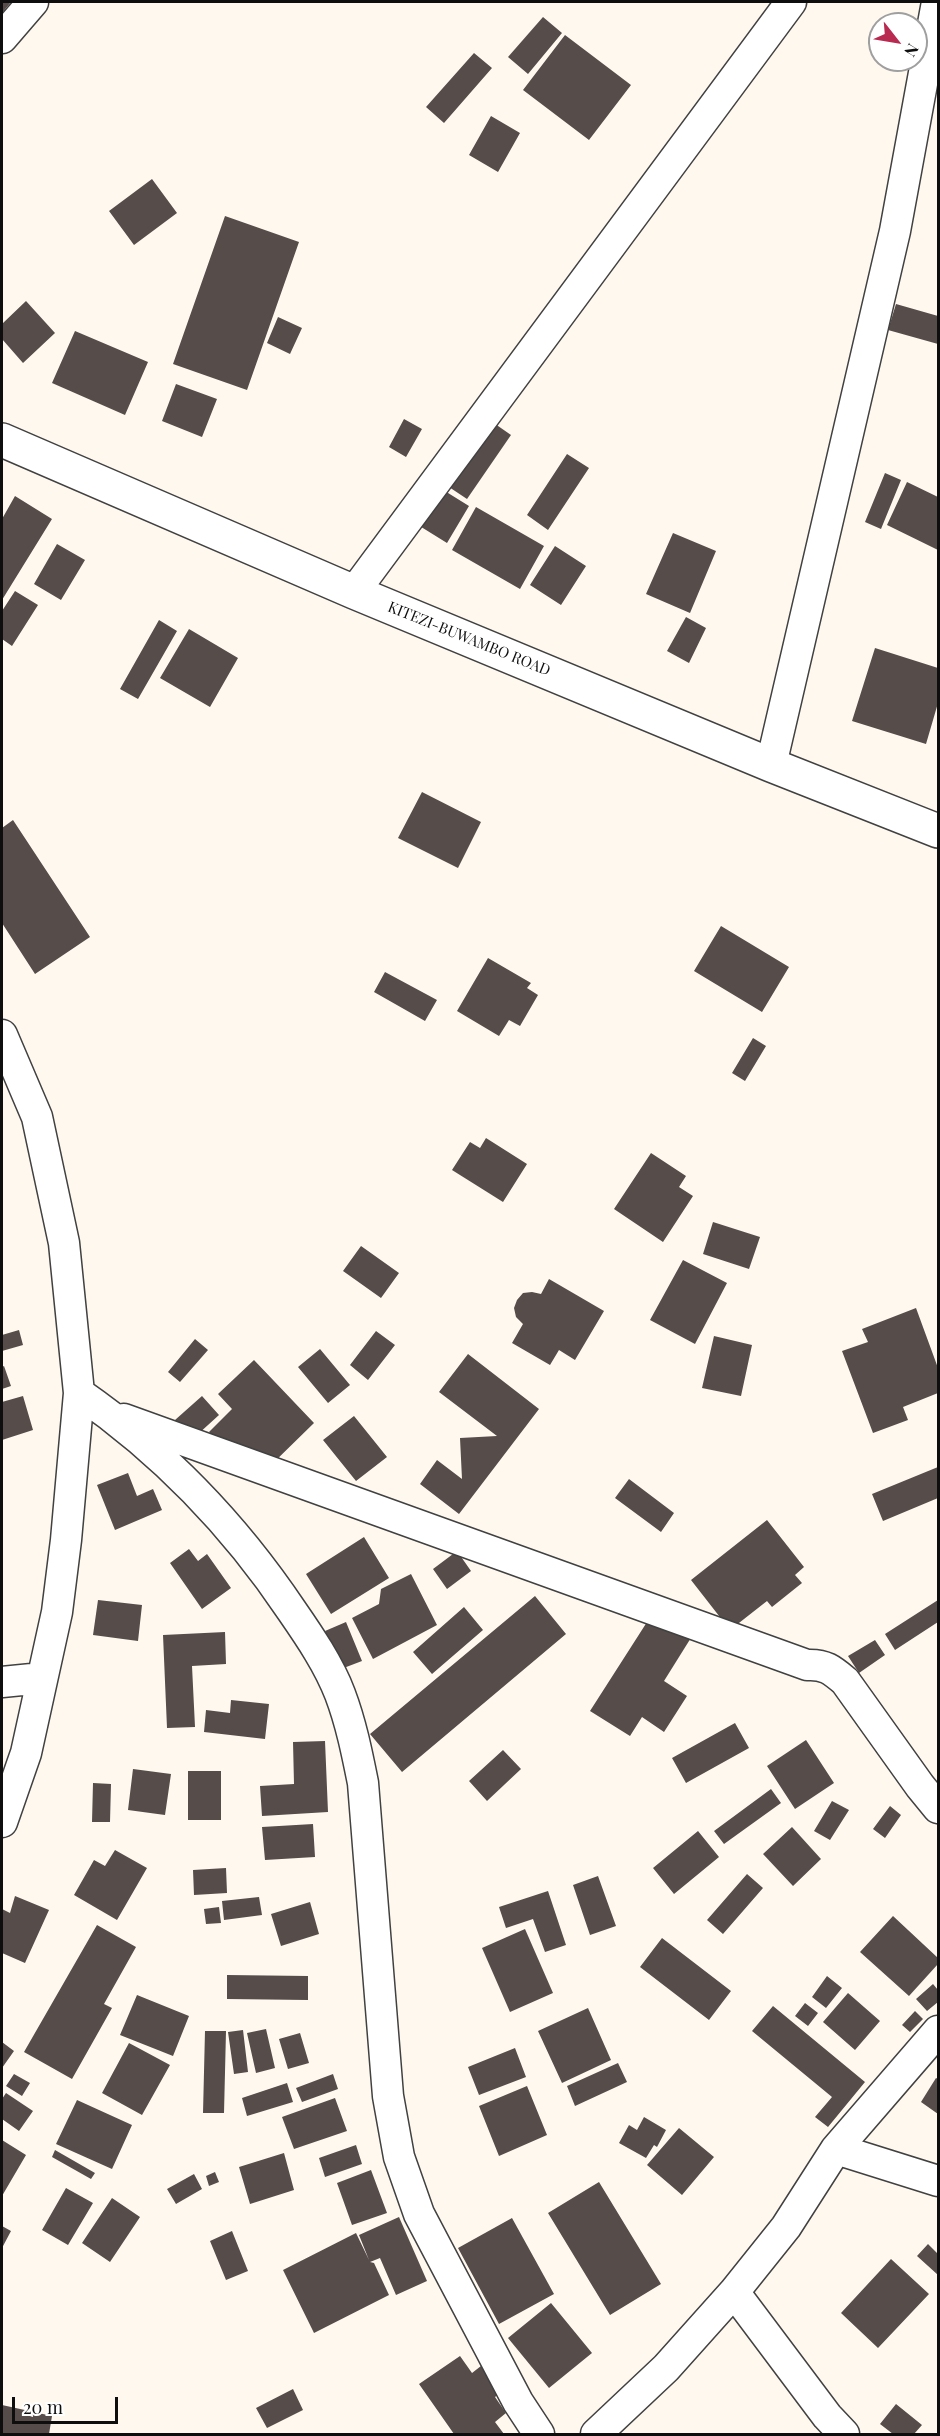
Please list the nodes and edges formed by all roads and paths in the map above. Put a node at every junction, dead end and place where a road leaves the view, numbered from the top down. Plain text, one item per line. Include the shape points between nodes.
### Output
1 (33, 2) edge
2 (791, 2) edge
3 (937, 2) edge
4 (2, 38) edge
5 (2, 440) edge
6 (354, 592) junction
7 (771, 765) junction
8 (939, 831) edge
9 (2, 1035) edge
10 (79, 1393) junction
11 (108, 1413) junction
12 (42, 1678) junction
13 (2, 1682) edge
14 (939, 1808) edge
15 (2, 1822) edge
16 (939, 2031) edge
17 (836, 2149) junction
18 (939, 2181) edge
19 (734, 2292) junction
20 (539, 2434) edge
21 (596, 2434) edge
22 (844, 2434) edge

1 - 4 street
2 - 6 street
3 - 7 street via 895,231
5 - 6 street, KITEZI-BUWAMBO ROAD
6 - 7 street, KITEZI-BUWAMBO ROAD
7 - 8 street, KITEZI-BUWAMBO ROAD
9 - 10 street via 37,1117 64,1243
10 - 11 street
10 - 12 street via 57,1612
11 - 14 street via 807,1665 829,1667 845,1681
11 - 20 street via 187,1482 235,1534 310,1637 340,1692 363,1783 388,2096 399,2157 419,2214 518,2402
12 - 13 street
12 - 15 street via 26,1753
16 - 17 street
17 - 18 street
17 - 19 street via 786,2227
19 - 21 street via 666,2368
19 - 22 street

